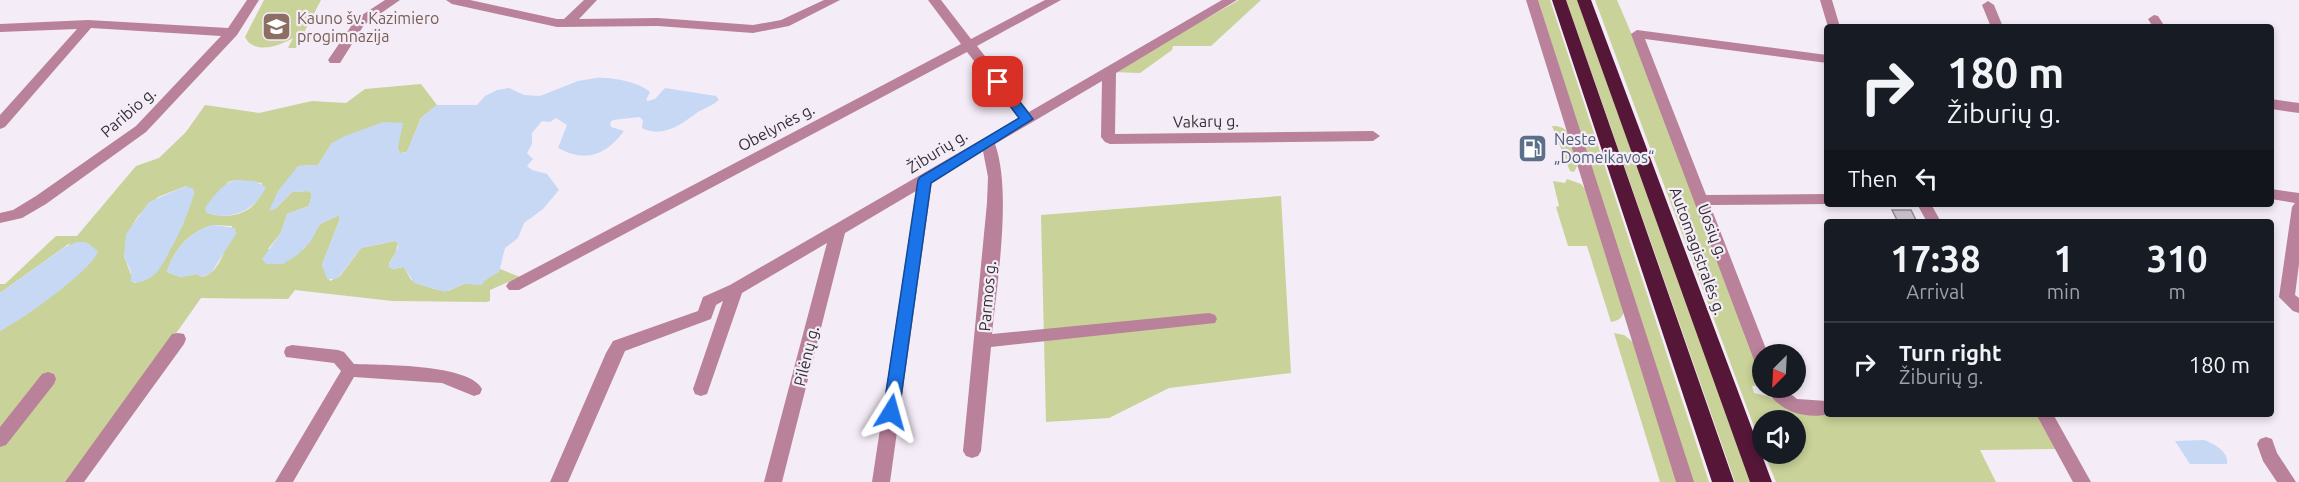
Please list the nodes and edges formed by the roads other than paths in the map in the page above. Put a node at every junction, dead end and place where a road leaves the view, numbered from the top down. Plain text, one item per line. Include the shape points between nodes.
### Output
1 (254, 0) edge
2 (394, 0) edge
3 (452, 0) edge
4 (591, 0) edge
5 (834, 0) edge
6 (934, 0) edge
7 (1055, 0) edge
8 (1231, 0) edge
9 (1532, 0) edge
10 (1559, 0) edge
11 (1584, 0) edge
12 (1826, 0) edge
13 (1988, 4) dead end
14 (567, 23) junction
15 (88, 24) junction
16 (1833, 24) edge
17 (1995, 24) edge
18 (0, 28) edge
19 (232, 32) junction
20 (969, 45) junction
21 (1824, 59) edge
22 (335, 60) dead end
23 (1110, 70) junction
24 (2274, 104) edge
25 (2299, 108) edge
26 (1027, 119) junction
27 (0, 124) edge
28 (1373, 136) dead end
29 (987, 141) junction
30 (925, 180) junction
31 (2274, 194) edge
32 (2299, 198) edge
33 (1824, 199) edge
34 (1701, 200) junction
35 (2299, 207) edge
36 (0, 218) edge
37 (838, 230) junction
38 (514, 286) dead end
39 (735, 289) junction
40 (2293, 302) edge
41 (1662, 303) junction
42 (1209, 319) dead end
43 (178, 339) dead end
44 (983, 341) junction
45 (1756, 344) edge
46 (292, 352) dead end
47 (350, 370) junction
48 (48, 379) dead end
49 (474, 389) dead end
50 (700, 389) dead end
51 (1782, 398) edge
52 (1824, 408) edge
53 (2046, 417) edge
54 (0, 440) edge
55 (2266, 444) dead end
56 (972, 451) dead end
57 (74, 482) edge
58 (284, 482) edge
59 (559, 482) edge
60 (773, 482) edge
61 (881, 482) edge
62 (1685, 482) edge
63 (1715, 482) edge
64 (1723, 482) edge
65 (1761, 482) edge
66 (2082, 482) edge
67 (2288, 482) edge

1 - 19 street, Paribio g.
2 - 22 street via 360,22
3 - 14 street
4 - 14 street
5 - 14 street via 784,23 763,28 658,22
6 - 20 street
7 - 20 street, Obelynės g.
8 - 23 street, Žiburių g.
9 - 62 street
10 - 41 highway
11 - 65 highway, Automagistralės g.
12 - 16 street
13 - 17 street
15 - 18 street
15 - 19 street
15 - 27 street
19 - 36 street, Paribio g. via 135,134 41,200 17,214
20 - 26 street
20 - 38 street, Obelynės g.
21 - 34 street, Uosių g. via 1637,34
23 - 26 street, Žiburių g.
23 - 28 street, Vakarų g. via 1110,139
24 - 25 street
26 - 29 street, Žiburių g.
29 - 30 street, Žiburių g.
29 - 44 street, Parmos g. via 994,157 993,211
30 - 37 street, Žiburių g.
30 - 61 street
31 - 32 street
33 - 34 street
34 - 45 street, Uosių g.
35 - 40 street
37 - 39 street, Žiburių g.
37 - 60 street, Pilėnų g.
39 - 50 street
39 - 59 street, Žiburių g. via 709,301 705,315 619,346
41 - 63 highway via 1662,322
41 - 64 highway
42 - 44 street
43 - 57 street
44 - 56 street, Parmos g.
46 - 47 street via 338,357
47 - 49 street via 442,376
47 - 58 street
48 - 54 street
51 - 52 street via 1798,408
53 - 66 street
55 - 67 street via 2269,456

